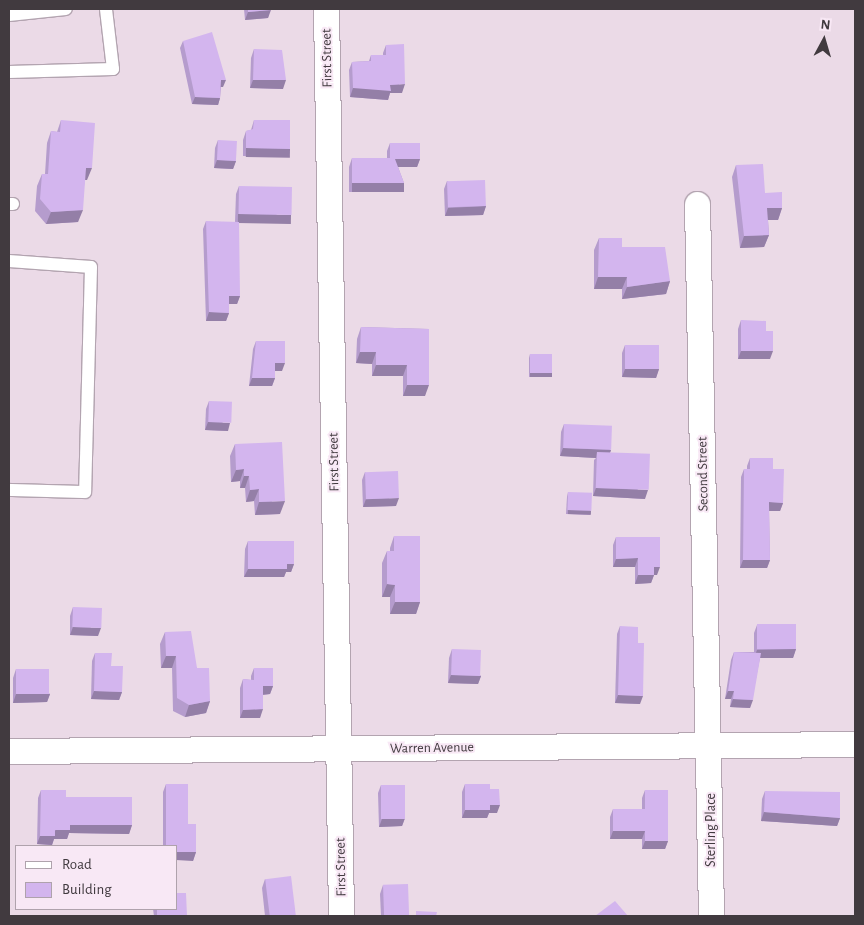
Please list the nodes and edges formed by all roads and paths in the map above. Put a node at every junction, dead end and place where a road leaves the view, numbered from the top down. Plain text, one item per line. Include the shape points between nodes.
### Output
1 (66, 9) edge
2 (106, 9) edge
3 (326, 9) edge
4 (9, 15) edge
5 (9, 72) edge
6 (696, 204) dead end
7 (9, 261) edge
8 (9, 490) edge
9 (710, 744) junction
10 (855, 744) edge
11 (340, 749) junction
12 (9, 751) edge
13 (341, 916) edge
14 (711, 916) edge

1 - 4 lane
2 - 5 lane via 112,69
3 - 11 street, First Street
6 - 9 street, Second Street
7 - 8 lane via 90,267 85,492
9 - 10 street, Warren Avenue
9 - 11 street, Warren Avenue
9 - 14 street, Sterling Place
11 - 12 street, Warren Avenue
11 - 13 street, First Street

